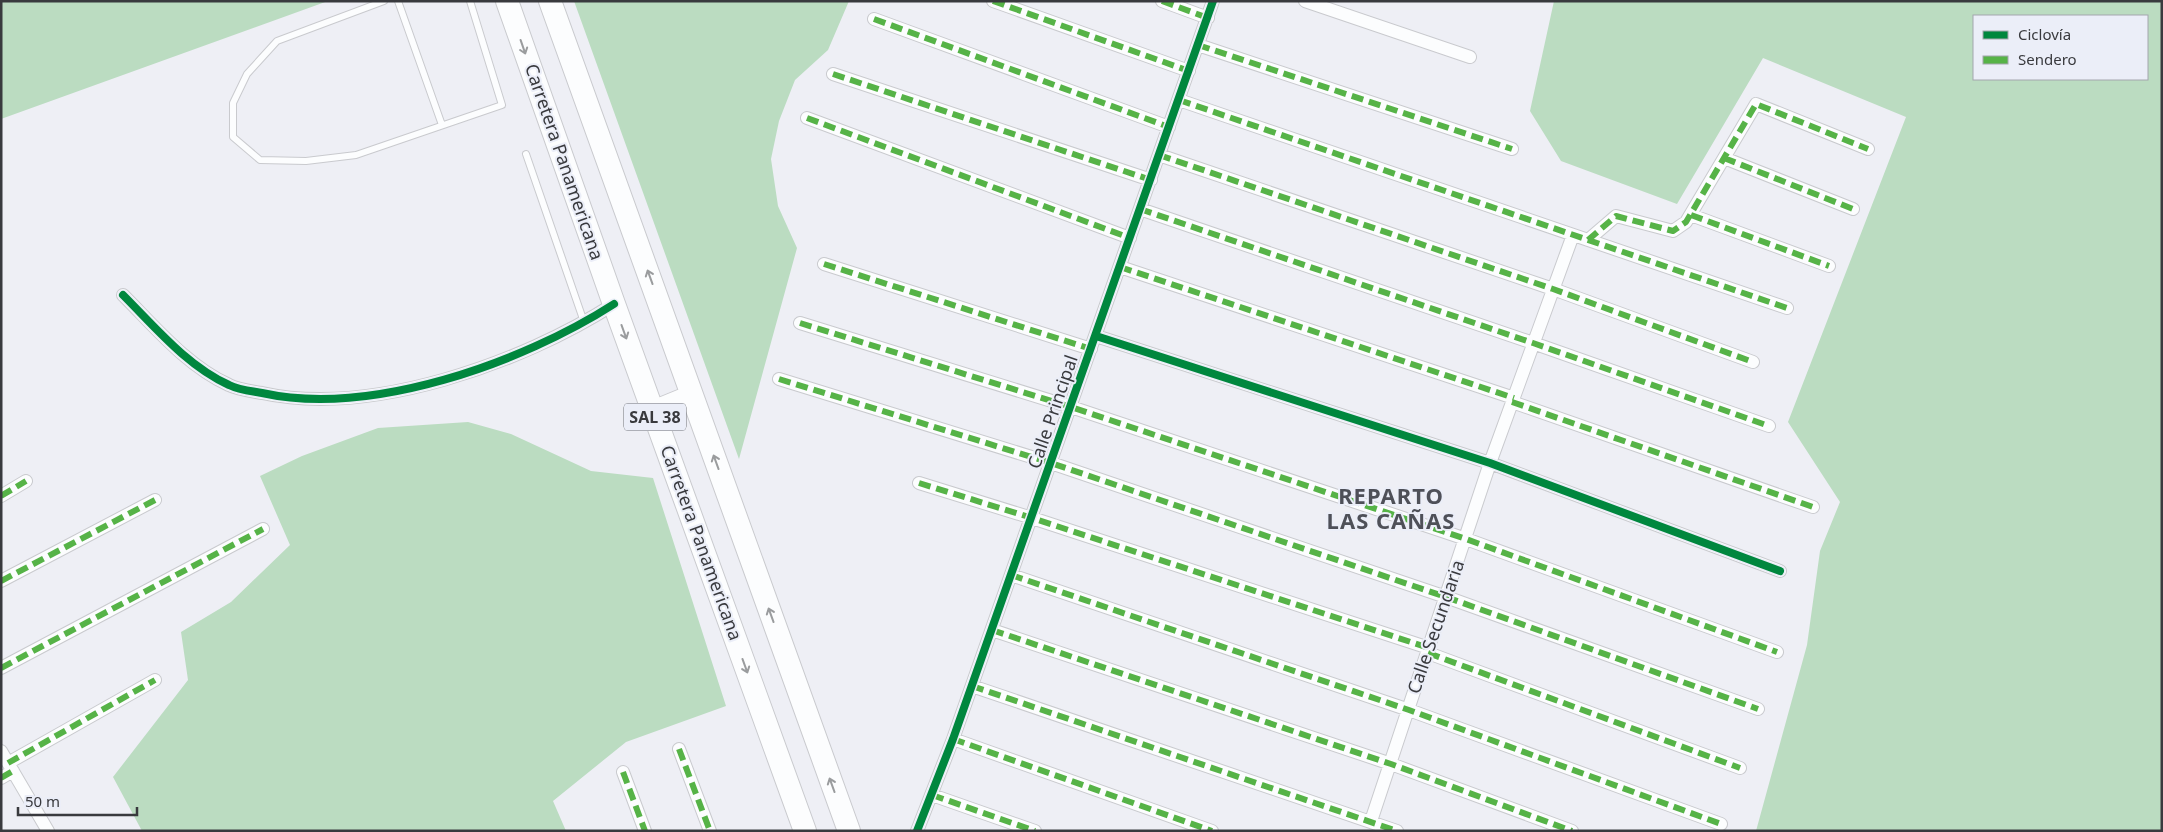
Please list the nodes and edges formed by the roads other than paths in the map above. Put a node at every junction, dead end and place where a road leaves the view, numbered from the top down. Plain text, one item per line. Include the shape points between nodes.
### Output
1 (384, 1) edge
2 (398, 1) edge
3 (470, 1) edge
4 (507, 1) edge
5 (550, 1) edge
6 (993, 1) edge
7 (1162, 1) edge
8 (1214, 1) edge
9 (1305, 1) edge
10 (1208, 18) junction
11 (874, 20) dead end
12 (1198, 45) junction
13 (1470, 58) dead end
14 (1189, 71) junction
15 (833, 74) dead end
16 (1179, 100) junction
17 (807, 118) dead end
18 (442, 125) junction
19 (1169, 127) junction
20 (1512, 149) dead end
21 (1868, 149) dead end
22 (526, 154) dead end
23 (1159, 155) junction
24 (1724, 158) junction
25 (1151, 180) junction
26 (1140, 209) junction
27 (1853, 209) dead end
28 (1691, 215) junction
29 (1573, 234) junction
30 (1130, 238) junction
31 (1588, 240) junction
32 (824, 264) dead end
33 (1829, 266) dead end
34 (1120, 267) junction
35 (1553, 289) junction
36 (123, 295) dead end
37 (614, 304) junction
38 (1787, 308) dead end
39 (585, 323) junction
40 (800, 323) dead end
41 (1096, 336) junction
42 (1533, 343) junction
43 (1091, 349) junction
44 (1753, 362) dead end
45 (779, 380) dead end
46 (692, 396) junction
47 (1513, 400) junction
48 (1071, 407) junction
49 (653, 412) junction
50 (1768, 426) dead end
51 (1051, 463) junction
52 (1490, 463) junction
53 (26, 481) dead end
54 (919, 483) dead end
55 (1, 496) edge
56 (155, 500) dead end
57 (1812, 507) dead end
58 (1032, 518) junction
59 (264, 529) dead end
60 (1466, 539) junction
61 (1780, 571) dead end
62 (1011, 576) junction
63 (1, 581) edge
64 (1446, 597) junction
65 (992, 630) junction
66 (1428, 651) junction
67 (1777, 652) dead end
68 (1, 668) edge
69 (155, 680) dead end
70 (972, 686) junction
71 (1758, 709) dead end
72 (1409, 710) junction
73 (954, 739) junction
74 (679, 749) dead end
75 (1, 751) edge
76 (1391, 764) junction
77 (11, 767) junction
78 (1740, 768) dead end
79 (624, 772) dead end
80 (1, 778) edge
81 (932, 795) junction
82 (1371, 822) junction
83 (1721, 824) dead end
84 (48, 831) edge
85 (645, 831) edge
86 (710, 831) edge
87 (805, 831) edge
88 (848, 831) edge
89 (917, 831) edge
90 (1035, 831) edge
91 (1212, 831) edge
92 (1397, 831) edge
93 (1572, 831) edge

1 - 18 lane via 277,41 247,74 233,103 233,137 260,160 306,161 356,155
2 - 18 lane
3 - 18 lane via 502,104
4 -> 37 highway, Carretera Panamericana / SAL 38
46 -> 5 highway, SAL 38
6 - 14 street
7 - 10 street
8 - 10 street, Calle Principal
9 - 13 street
10 - 12 street, Calle Principal
11 - 19 street
12 - 14 street, Calle Principal
12 - 20 street
14 - 16 street, Calle Principal
15 - 25 street
16 - 19 street, Calle Principal
16 - 29 street
17 - 30 street
19 - 23 street, Calle Principal
21 - 24 street via 1756,104
22 - 39 lane
23 - 25 street, Calle Principal
23 - 35 street
24 - 27 street
24 - 28 street
25 - 26 street, Calle Principal
26 - 30 street, Calle Principal
26 - 42 street
28 - 31 street via 1673,231 1616,216
28 - 33 street
29 - 31 street
29 - 35 street, Calle Secundaria
30 - 34 street, Calle Principal
31 - 38 street
32 - 43 street
34 - 41 street, Calle Principal
34 - 47 street
35 - 42 street, Calle Secundaria
35 - 44 street
36 - 39 street via 194,366 230,386 282,397 331,400 380,394 456,377 547,343
37 - 39 street
37 -> 49 highway, Carretera Panamericana / SAL 38
40 - 48 street
41 - 43 street, Calle Principal
41 - 52 street
42 - 47 street, Calle Secundaria
42 - 50 street
43 - 48 street, Calle Principal
45 - 51 street
46 - 49 highway
88 -> 46 highway, SAL 38
47 - 52 street, Calle Secundaria
47 - 57 street
48 - 51 street, Calle Principal
48 - 60 street
49 -> 87 highway, Carretera Panamericana / SAL 38
51 - 58 street, Calle Principal
51 - 64 street
52 - 60 street, Calle Secundaria
52 - 61 street
53 - 55 street
54 - 58 street
56 - 63 street
58 - 62 street, Calle Principal
58 - 66 street
59 - 68 street
60 - 64 street, Calle Secundaria
60 - 67 street
62 - 65 street, Calle Principal
62 - 72 street
64 - 66 street, Calle Secundaria
64 - 71 street
65 - 70 street, Calle Principal
65 - 76 street
66 - 72 street, Calle Secundaria
66 - 78 street
69 - 77 street
70 - 73 street, Calle Principal
70 - 82 street
72 - 76 street, Calle Secundaria
72 - 83 street
73 - 81 street, Calle Principal
73 - 91 street
74 - 86 street
75 - 77 street
76 - 82 street, Calle Secundaria
76 - 93 street
77 - 80 street
77 - 84 street
79 - 85 street
81 - 89 street, Calle Principal
81 - 90 street
82 - 92 street

